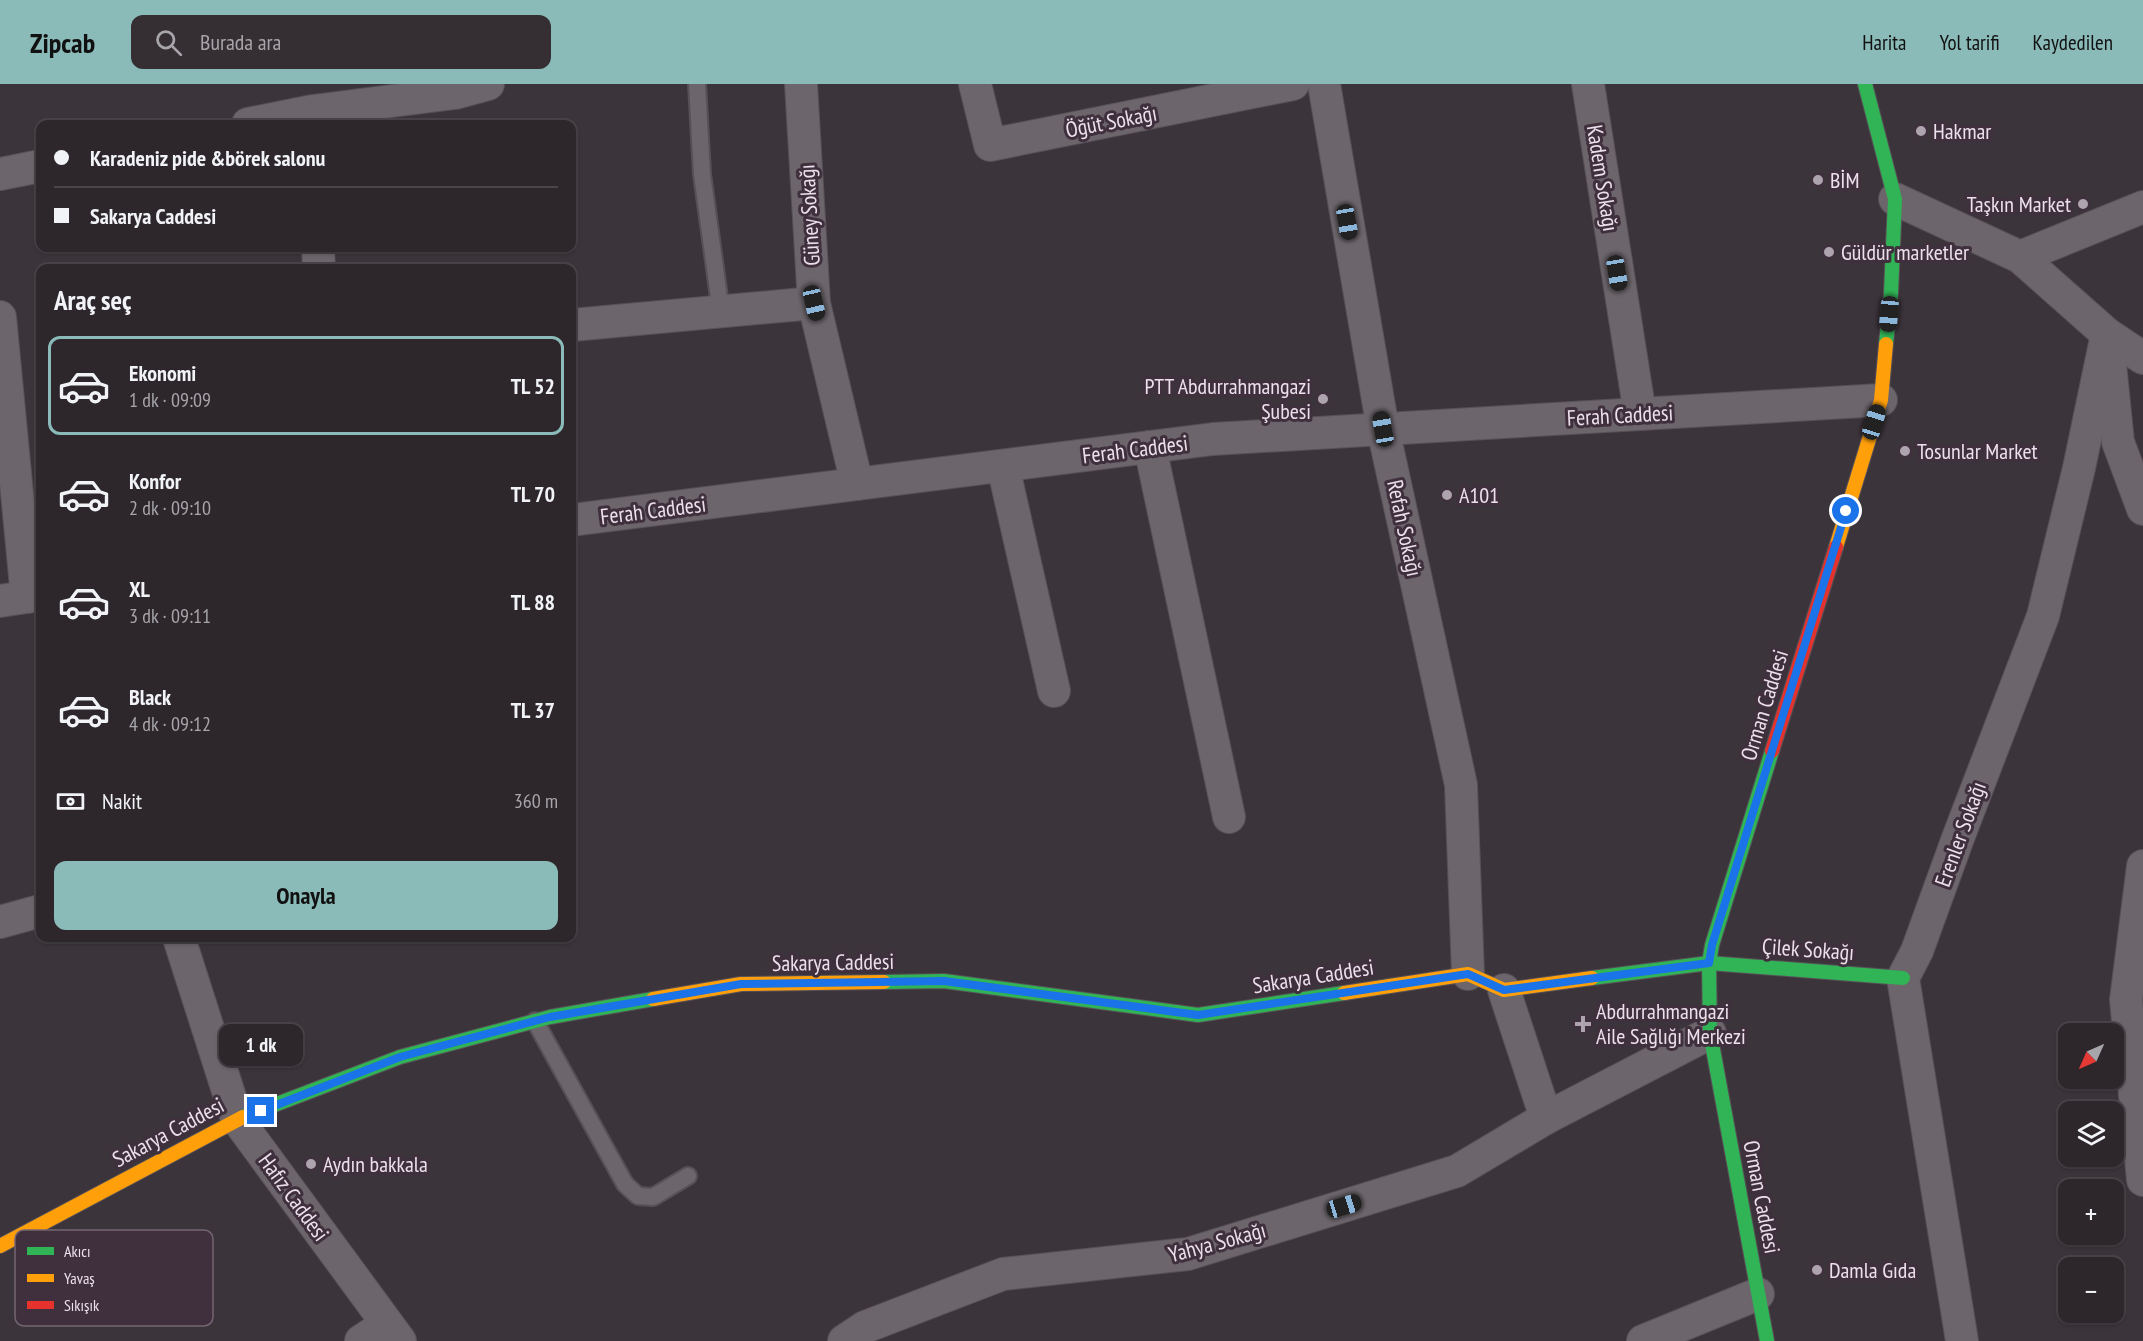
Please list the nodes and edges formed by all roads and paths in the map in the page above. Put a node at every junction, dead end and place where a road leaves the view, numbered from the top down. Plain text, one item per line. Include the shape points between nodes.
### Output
1 (488, 84) edge
2 (697, 84) edge
3 (801, 84) edge
4 (975, 84) edge
5 (1293, 84) edge
6 (1323, 84) edge
7 (1588, 84) edge
8 (1865, 84) edge
9 (313, 118) edge
10 (291, 120) edge
11 (36, 167) edge
12 (0, 174) edge
13 (1895, 199) junction
14 (2143, 207) edge
15 (2020, 257) junction
16 (814, 303) junction
17 (721, 312) junction
18 (0, 317) edge
19 (576, 325) edge
20 (2107, 334) junction
21 (2143, 358) edge
22 (1881, 400) junction
23 (1640, 414) junction
24 (1383, 429) junction
25 (1150, 447) junction
26 (1003, 466) junction
27 (857, 484) junction
28 (2143, 509) edge
29 (576, 519) edge
30 (22, 598) edge
31 (1054, 691) dead end
32 (1229, 817) dead end
33 (2143, 866) edge
34 (36, 912) edge
35 (0, 922) edge
36 (180, 942) edge
37 (1709, 963) junction
38 (1468, 974) junction
39 (1903, 978) junction
40 (1504, 990) junction
41 (535, 1021) junction
42 (1710, 1033) junction
43 (1546, 1118) junction
44 (237, 1119) junction
45 (688, 1176) dead end
46 (2143, 1180) edge
47 (30, 1230) edge
48 (15, 1238) edge
49 (0, 1246) edge
50 (1758, 1294) junction
51 (393, 1332) edge
52 (361, 1341) edge
53 (844, 1341) edge
54 (1643, 1341) edge
55 (1767, 1341) edge
56 (1962, 1341) edge

1 - 9 street
2 - 17 lane via 702,174
3 - 16 street, Güney Sokağı
4 - 5 street, Öğüt Sokağı via 990,145
6 - 24 street, Refah Sokağı
7 - 23 street, Kadem Sokağı
8 - 13 street, Orman Caddesi
9 - 10 street
11 - 12 street
13 - 15 street
13 - 22 street, Orman Caddesi
14 - 15 street
15 - 20 street
16 - 17 street
16 - 27 street, Güney Sokağı
17 - 19 street
18 - 30 street
20 - 21 street
20 - 28 street via 2118,442
20 - 39 street, Erenler Sokağı via 2043,616 1917,951
22 - 23 street, Ferah Caddesi
22 - 37 street, Orman Caddesi
23 - 24 street, Ferah Caddesi
24 - 25 street, Ferah Caddesi via 1213,439
24 - 38 street, Refah Sokağı via 1461,785
25 - 26 street, Ferah Caddesi
25 - 32 street
26 - 27 street, Ferah Caddesi
26 - 31 street
27 - 29 street, Ferah Caddesi
33 - 46 street via 2126,1000
34 - 35 street
36 - 44 street, Hafız Caddesi
37 - 39 street, Çilek Sokağı
37 - 40 street
37 - 42 street, Orman Caddesi
38 - 40 street
38 - 41 street, Sakarya Caddesi via 1198,1015 944,981 741,984
39 - 56 street
40 - 43 street
41 - 44 street, Sakarya Caddesi via 400,1057
41 - 45 lane via 625,1184 638,1196 653,1197
42 - 43 street, Yahya Sokağı
42 - 50 street, Orman Caddesi
43 - 53 street, Yahya Sokağı via 1456,1171 1188,1254 1002,1274 865,1328
44 - 47 street, Sakarya Caddesi
44 - 51 street, Hafız Caddesi
48 - 49 street, Sakarya Caddesi
50 - 54 street
50 - 55 street, Orman Caddesi
51 - 52 street

